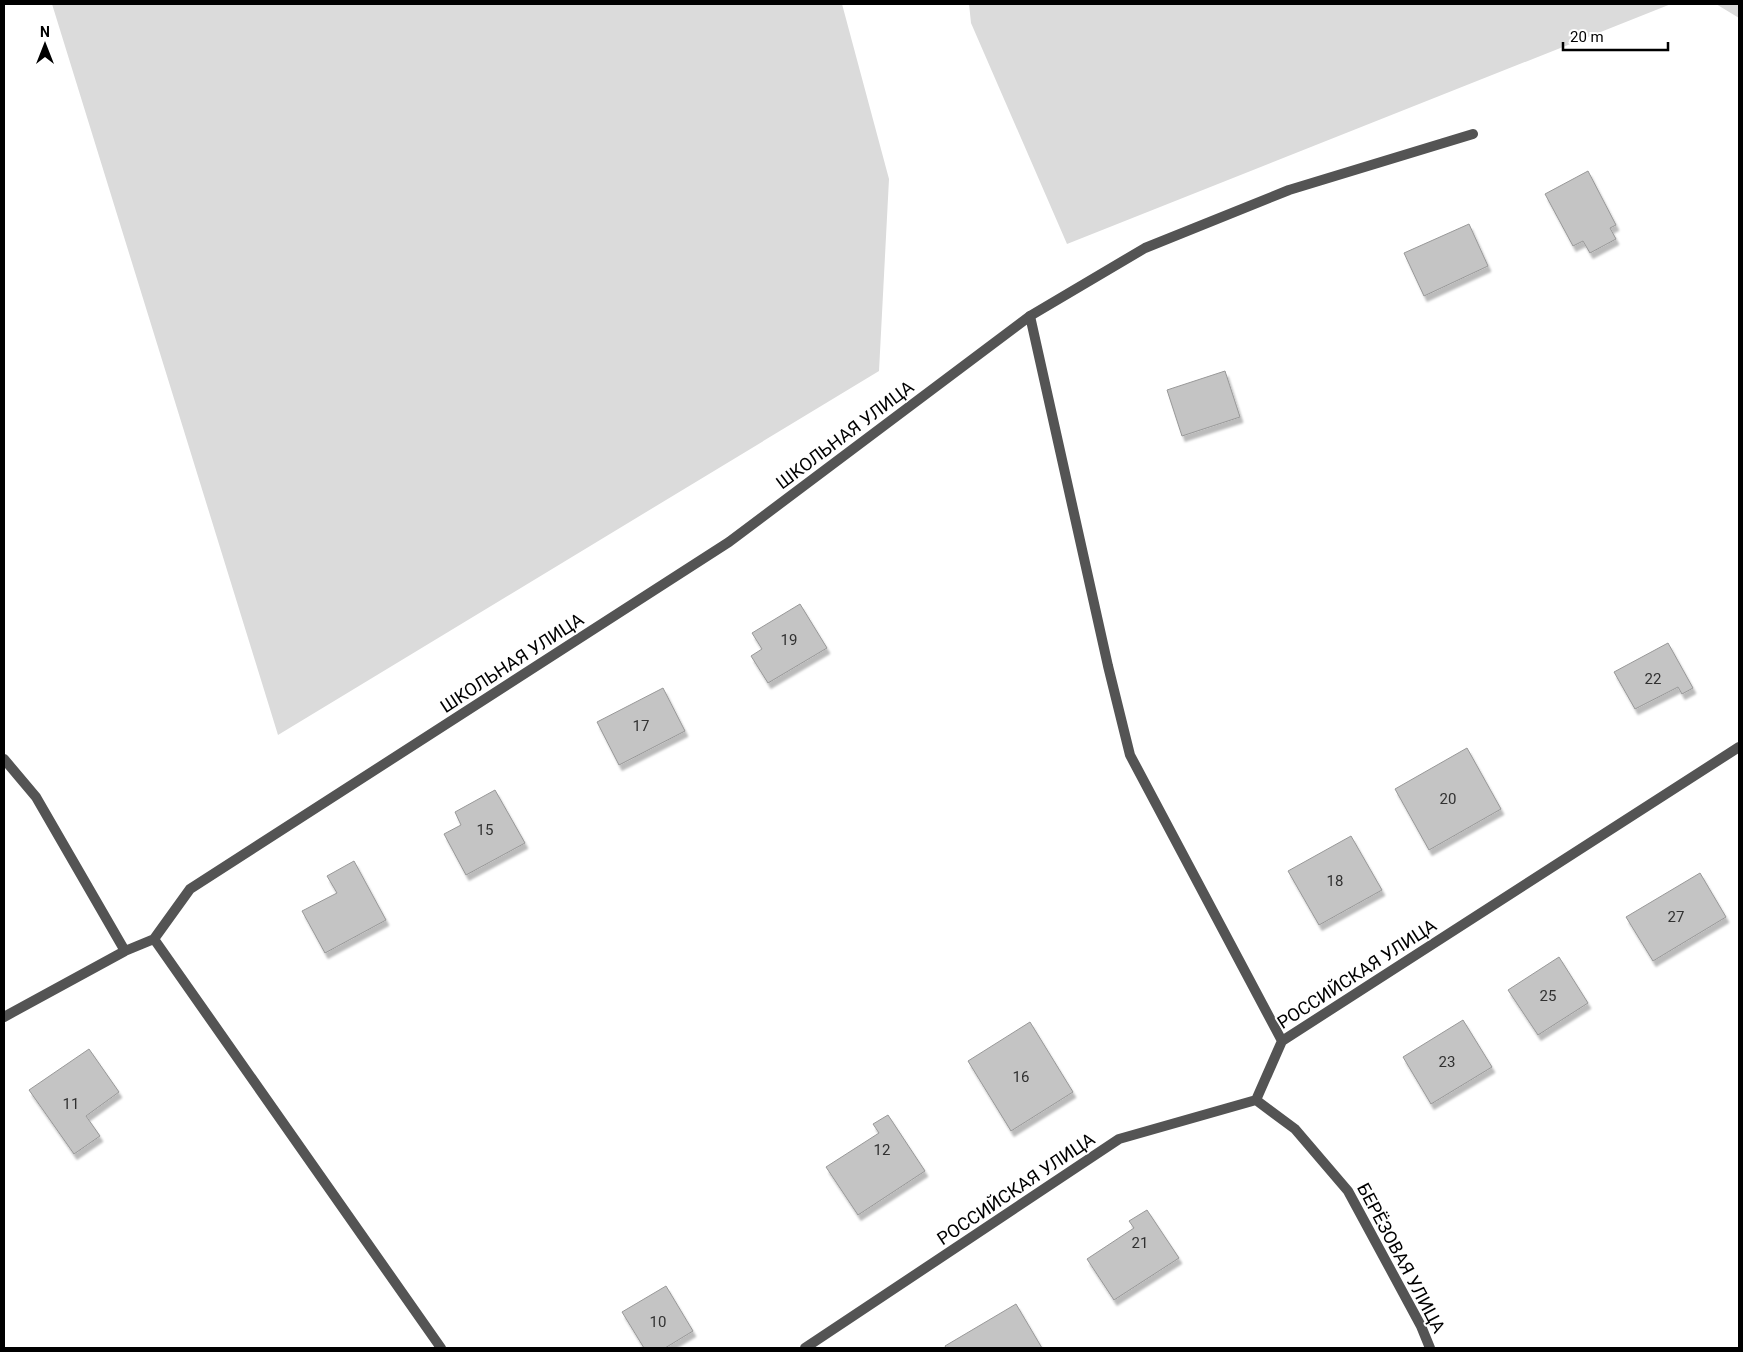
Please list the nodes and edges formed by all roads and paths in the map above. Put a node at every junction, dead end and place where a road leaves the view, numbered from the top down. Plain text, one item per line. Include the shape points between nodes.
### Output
1 (1473, 134) dead end
2 (1030, 316) junction
3 (1739, 748) edge
4 (4, 759) edge
5 (154, 939) junction
6 (125, 951) junction
7 (4, 1017) edge
8 (1282, 1041) junction
9 (1256, 1100) junction
10 (441, 1348) edge
11 (806, 1348) edge
12 (1430, 1348) edge

1 - 2 street, ШКОЛЬНАЯ УЛИЦА via 1289,190 1145,248
2 - 5 street, ШКОЛЬНАЯ УЛИЦА via 729,542 190,889
2 - 8 street via 1130,755
3 - 8 street, РОССИЙСКАЯ УЛИЦА
4 - 6 street via 36,797
5 - 6 street
5 - 10 street
6 - 7 street
8 - 9 street, РОССИЙСКАЯ УЛИЦА
9 - 11 street, РОССИЙСКАЯ УЛИЦА via 1120,1139
9 - 12 street, БЕРЁЗОВАЯ УЛИЦА via 1295,1129 1348,1190

